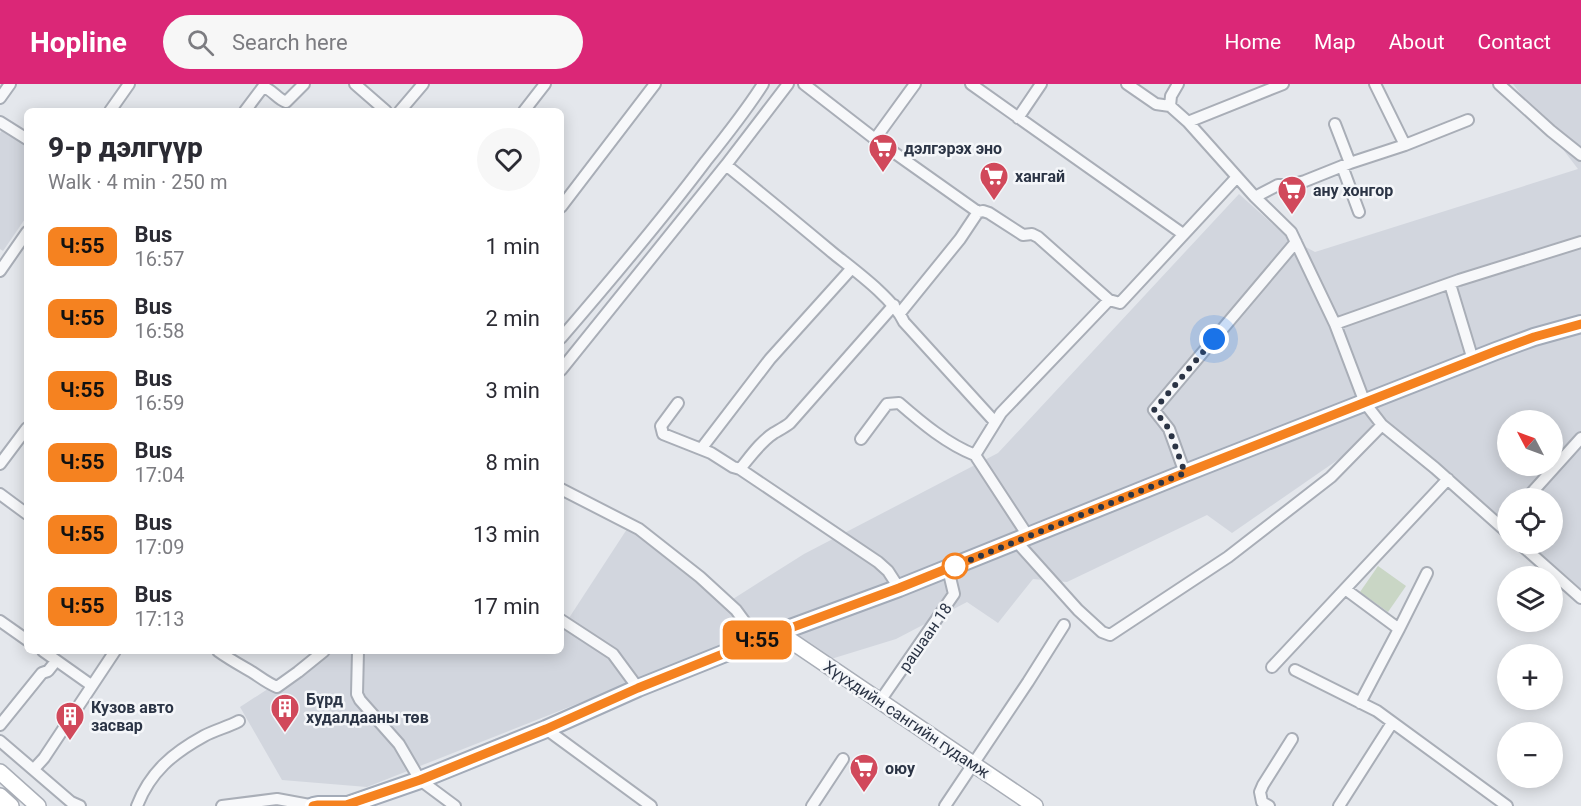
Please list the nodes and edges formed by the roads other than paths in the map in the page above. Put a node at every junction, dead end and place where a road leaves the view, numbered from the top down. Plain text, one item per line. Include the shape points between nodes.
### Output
1 (10, 84) edge
2 (129, 84) edge
3 (304, 84) edge
4 (355, 84) edge
5 (423, 84) edge
6 (545, 84) edge
7 (655, 84) edge
8 (763, 84) edge
9 (788, 84) edge
10 (804, 84) edge
11 (915, 84) edge
12 (971, 84) edge
13 (1041, 84) edge
14 (1127, 84) edge
15 (1178, 84) edge
16 (1283, 84) edge
17 (1375, 84) edge
18 (1499, 84) edge
19 (0, 98) edge
20 (1170, 106) junction
21 (112, 108) edge
22 (247, 108) edge
23 (383, 108) edge
24 (403, 108) edge
25 (526, 108) edge
26 (0, 111) edge
27 (1018, 118) junction
28 (0, 120) edge
29 (1468, 120) dead end
30 (1188, 122) junction
31 (1335, 124) dead end
32 (24, 137) edge
33 (875, 139) junction
34 (1405, 145) junction
35 (1581, 155) edge
36 (726, 165) junction
37 (1346, 165) junction
38 (1237, 177) junction
39 (1255, 197) junction
40 (564, 203) edge
41 (978, 212) junction
42 (1359, 212) dead end
43 (1183, 234) junction
44 (24, 236) edge
45 (1296, 242) junction
46 (1581, 242) edge
47 (852, 268) junction
48 (0, 271) edge
49 (1449, 284) junction
50 (1109, 300) junction
51 (897, 309) junction
52 (1335, 324) junction
53 (1581, 324) edge
54 (564, 334) edge
55 (1473, 360) junction
56 (564, 366) edge
57 (678, 403) dead end
58 (1365, 403) junction
59 (995, 422) junction
60 (1382, 425) junction
61 (24, 432) edge
62 (1581, 438) edge
63 (861, 439) dead end
64 (701, 449) junction
65 (975, 455) junction
66 (0, 464) edge
67 (740, 469) junction
68 (1185, 473) junction
69 (1448, 479) junction
70 (1536, 488) edge
71 (564, 491) edge
72 (0, 494) edge
73 (24, 512) edge
74 (1497, 519) edge
75 (1022, 538) junction
76 (1531, 554) edge
77 (948, 569) junction
78 (1427, 573) dead end
79 (899, 588) junction
80 (1345, 589) junction
81 (1581, 598) edge
82 (0, 621) edge
83 (564, 622) edge
84 (1064, 625) dead end
85 (1399, 628) junction
86 (778, 632) junction
87 (24, 638) edge
88 (758, 640) junction
89 (47, 654) edge
90 (113, 654) edge
91 (222, 654) edge
92 (320, 654) edge
93 (358, 654) edge
94 (56, 661) junction
95 (1272, 667) dead end
96 (1295, 670) dead end
97 (91, 685) junction
98 (638, 688) junction
99 (880, 701) junction
100 (1360, 703) junction
101 (239, 721) dead end
102 (1392, 723) junction
103 (0, 725) edge
104 (546, 729) junction
105 (1292, 739) dead end
106 (0, 741) edge
107 (843, 759) dead end
108 (974, 764) junction
109 (34, 770) junction
110 (0, 772) edge
111 (420, 780) junction
112 (0, 796) edge
113 (11, 806) edge
114 (38, 806) edge
115 (80, 806) edge
116 (137, 806) edge
117 (222, 806) edge
118 (314, 806) edge
119 (346, 806) edge
120 (455, 806) edge
121 (651, 806) edge
122 (812, 806) edge
123 (945, 806) edge
124 (1035, 806) edge
125 (1269, 806) edge
126 (1339, 806) edge
127 (1507, 806) edge

1 - 19 street
2 - 21 street
3 - 22 street via 286,102 263,87
4 - 23 street
5 - 24 street
6 - 25 street
7 - 40 street
8 - 54 street via 680,196
9 - 36 street
10 - 33 street
11 - 33 street
12 - 27 street
13 - 27 street
14 - 20 street via 1155,105
15 - 20 street
16 - 30 street
17 - 34 street
18 - 35 street
20 - 30 street
26 - 28 street
27 - 43 street
28 - 32 street
29 - 34 street
30 - 38 street
31 - 37 street
33 - 41 street
34 - 37 street
36 - 47 street
36 - 56 street
37 - 39 street via 1298,183 1278,185
37 - 42 street
38 - 39 street
38 - 43 street
39 - 45 street via 1291,232
41 - 50 street via 989,213 1023,235 1038,237
41 - 51 street via 960,239
43 - 50 street via 1120,303
44 - 48 street
45 - 52 street
45 - 68 street via 1154,410 1169,429
46 - 49 street
47 - 51 street
47 - 64 street via 770,359
49 - 52 street
49 - 55 street
50 - 59 street
51 - 59 street via 904,322
51 - 67 street via 790,423 761,445
52 - 58 street
53 - 55 main road
55 - 58 main road
57 - 64 street via 661,430 666,436
58 - 60 street
58 - 68 main road
59 - 65 street
60 - 69 street
60 - 75 street via 1331,477 1228,558 1110,635 1078,610
61 - 66 street
62 - 70 street
63 - 65 street via 887,404 899,403 921,422
64 - 67 street
65 - 75 street
67 - 79 street via 878,562
68 - 75 main road
69 - 74 street
69 - 80 street
71 - 88 street via 639,529 736,610
72 - 73 street
75 - 77 main road
76 - 81 street
77 - 79 main road
77 - 99 street, рашаан 18 via 954,594
78 - 85 street
79 - 86 main road
80 - 85 street
80 - 95 street
82 - 87 street
83 - 98 street via 613,654
84 - 108 street
85 - 100 street
86 - 88 main road
86 - 99 street, Хүүхдийн сангийн гудамж
88 - 98 main road
89 - 94 street
90 - 97 street
91 - 92 street via 277,687
93 - 111 street via 357,694 394,738
94 - 97 street
94 - 103 street
96 - 100 street
97 - 109 street
98 - 104 main road
99 - 108 street, Хүүхдийн сангийн гудамж
100 - 102 street
101 - 116 street via 206,736 164,764 145,788
102 - 126 street
102 - 127 street
104 - 111 main road
104 - 121 street
105 - 125 street via 1260,792 1262,802
106 - 109 street
107 - 122 street
108 - 123 street
108 - 124 street, Хүүхдийн сангийн гудамж
109 - 115 street
110 - 114 street
111 - 119 main road
111 - 120 street
112 - 113 street
117 - 118 street via 277,799
118 - 119 main road

